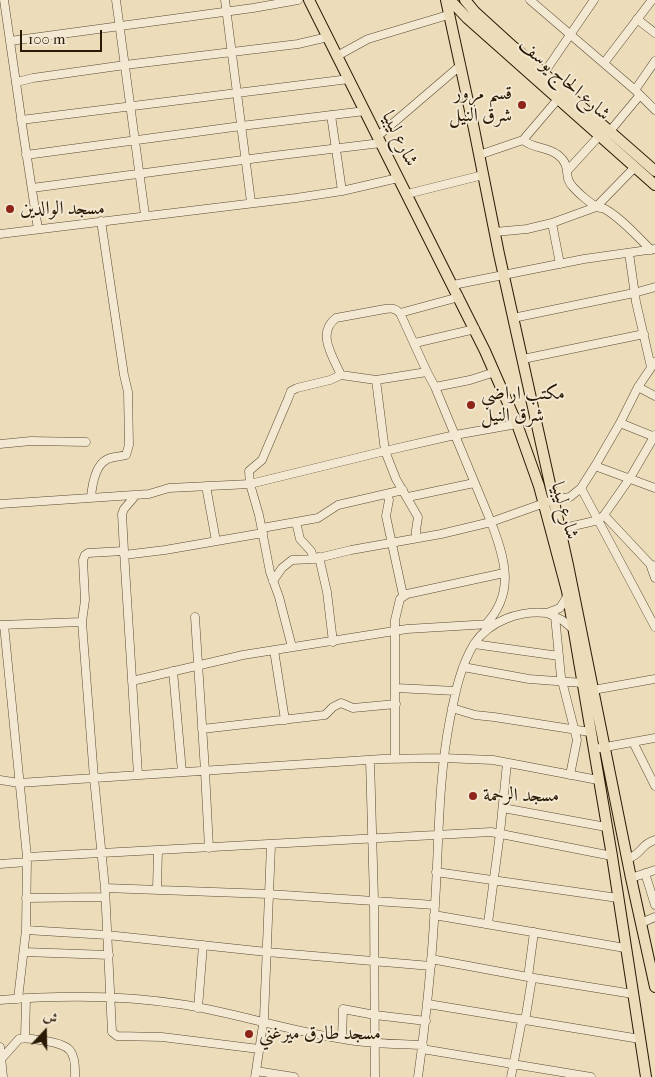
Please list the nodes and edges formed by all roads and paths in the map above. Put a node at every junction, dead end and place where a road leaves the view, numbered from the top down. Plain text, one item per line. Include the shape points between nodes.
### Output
1 (4, 0) edge
2 (116, 0) edge
3 (225, 0) edge
4 (298, 0) edge
5 (309, 0) edge
6 (446, 0) edge
7 (450, 0) edge
8 (465, 0) edge
9 (530, 0) edge
10 (544, 0) edge
11 (594, 0) edge
12 (652, 0) edge
13 (539, 7) junction
14 (226, 11) junction
15 (448, 15) junction
16 (637, 20) junction
17 (119, 26) junction
18 (655, 34) edge
19 (571, 35) junction
20 (328, 37) junction
21 (10, 41) junction
22 (231, 52) junction
23 (337, 56) junction
24 (655, 60) edge
25 (604, 63) junction
26 (125, 65) junction
27 (461, 65) junction
28 (544, 73) junction
29 (349, 79) junction
30 (17, 82) junction
31 (237, 93) junction
32 (637, 93) junction
33 (558, 99) junction
34 (131, 107) junction
35 (655, 110) edge
36 (365, 111) junction
37 (331, 115) junction
38 (21, 120) junction
39 (241, 126) junction
40 (605, 133) junction
41 (380, 139) junction
42 (135, 140) junction
43 (523, 140) junction
44 (335, 148) junction
45 (26, 155) junction
46 (479, 155) junction
47 (246, 159) junction
48 (634, 167) junction
49 (568, 170) junction
50 (655, 171) edge
51 (140, 173) junction
52 (483, 175) junction
53 (398, 178) junction
54 (655, 185) edge
55 (32, 188) junction
56 (342, 191) junction
57 (407, 194) junction
58 (252, 202) junction
59 (596, 206) junction
60 (145, 215) junction
61 (101, 221) junction
62 (552, 223) junction
63 (38, 229) junction
64 (495, 232) junction
65 (0, 234) edge
66 (653, 249) edge
67 (629, 253) junction
68 (560, 264) junction
69 (504, 275) junction
70 (453, 285) junction
71 (655, 287) edge
72 (634, 293) junction
73 (459, 298) junction
74 (400, 313) junction
75 (513, 318) junction
76 (475, 329) junction
77 (644, 334) junction
78 (415, 344) junction
79 (523, 359) junction
80 (653, 365) edge
81 (427, 372) junction
82 (495, 372) junction
83 (341, 375) junction
84 (376, 380) junction
85 (436, 387) junction
86 (638, 387) junction
87 (655, 396) edge
88 (517, 424) junction
89 (620, 424) junction
90 (455, 435) junction
91 (655, 436) edge
92 (86, 442) dead end
93 (0, 444) edge
94 (385, 451) junction
95 (595, 466) junction
96 (630, 478) junction
97 (474, 483) junction
98 (250, 484) junction
99 (206, 486) junction
100 (581, 488) junction
101 (655, 488) edge
102 (406, 493) junction
103 (136, 494) junction
104 (388, 494) junction
105 (91, 497) junction
106 (548, 501) junction
107 (0, 504) edge
108 (601, 518) junction
109 (296, 522) junction
110 (491, 522) junction
111 (560, 529) junction
112 (262, 530) junction
113 (416, 538) junction
114 (216, 541) junction
115 (392, 543) junction
116 (124, 553) junction
117 (316, 558) junction
118 (653, 565) edge
119 (504, 573) junction
120 (655, 578) edge
121 (273, 582) junction
122 (403, 595) junction
123 (568, 595) junction
124 (551, 614) junction
125 (195, 617) dead end
126 (82, 622) junction
127 (495, 624) junction
128 (2, 625) edge
129 (485, 625) junction
130 (655, 627) edge
131 (573, 629) junction
132 (395, 631) junction
133 (333, 642) junction
134 (474, 644) junction
135 (292, 647) junction
136 (274, 650) junction
137 (559, 656) junction
138 (198, 665) junction
139 (463, 667) junction
140 (173, 671) junction
141 (655, 678) edge
142 (132, 681) junction
143 (563, 683) junction
144 (583, 683) junction
145 (396, 688) junction
146 (593, 690) junction
147 (456, 691) junction
148 (396, 704) junction
149 (452, 708) junction
150 (285, 720) junction
151 (202, 728) junction
152 (575, 730) junction
153 (590, 732) junction
154 (655, 738) edge
155 (633, 742) junction
156 (605, 748) junction
157 (593, 750) junction
158 (395, 758) junction
159 (443, 758) junction
160 (370, 760) junction
161 (507, 763) junction
162 (205, 771) junction
163 (182, 772) junction
164 (138, 775) junction
165 (570, 775) junction
166 (94, 778) junction
167 (0, 780) edge
168 (598, 780) junction
169 (19, 783) junction
170 (655, 786) edge
171 (503, 808) junction
172 (606, 828) junction
173 (500, 833) junction
174 (438, 836) junction
175 (373, 839) junction
176 (655, 840) edge
177 (271, 845) junction
178 (209, 848) junction
179 (158, 850) junction
180 (101, 853) junction
181 (612, 856) junction
182 (27, 859) junction
183 (627, 859) junction
184 (0, 864) edge
185 (655, 870) edge
186 (436, 872) junction
187 (644, 873) junction
188 (631, 878) junction
189 (494, 880) junction
190 (105, 888) junction
191 (156, 889) junction
192 (268, 894) junction
193 (105, 897) junction
194 (26, 898) junction
195 (618, 898) junction
196 (374, 900) junction
197 (435, 904) junction
198 (655, 905) edge
199 (434, 915) junction
200 (655, 917) edge
201 (488, 923) junction
202 (641, 923) junction
203 (26, 930) junction
204 (534, 932) junction
205 (107, 935) junction
206 (203, 945) junction
207 (625, 948) junction
208 (24, 952) junction
209 (267, 952) junction
210 (109, 955) junction
211 (374, 962) junction
212 (431, 962) junction
213 (530, 978) junction
214 (655, 987) edge
215 (633, 994) junction
216 (22, 998) junction
217 (110, 998) junction
218 (0, 1000) edge
219 (428, 1004) junction
220 (198, 1008) junction
221 (375, 1015) junction
222 (426, 1020) junction
223 (524, 1020) junction
224 (263, 1023) junction
225 (26, 1038) junction
226 (342, 1039) junction
227 (640, 1039) junction
228 (375, 1043) junction
229 (0, 1047) edge
230 (422, 1047) junction
231 (259, 1049) junction
232 (2, 1058) junction
233 (513, 1064) junction
234 (255, 1074) edge
235 (3, 1077) edge
236 (75, 1077) edge
237 (294, 1077) edge
238 (375, 1077) edge
239 (418, 1077) edge
240 (511, 1077) edge
241 (591, 1077) edge
242 (646, 1077) edge

1 - 21 street
2 - 17 street
3 - 14 street
4 - 14 street
5 - 20 main road, شارع ليبيا
6 - 15 main road, شارع ليبيا
7 - 33 main road, شارع الحاج يوسف
8 - 28 main road, شارع الحاج يوسف
9 - 13 street
10 - 13 street
11 - 19 street
12 - 16 street
13 - 19 street
14 - 17 street
14 - 22 street
15 - 23 street via 368,39
15 - 27 main road, شارع ليبيا
16 - 18 street
16 - 25 street
17 - 21 street
17 - 26 street
19 - 25 street
19 - 28 street
20 - 22 street
20 - 23 main road, شارع ليبيا
21 - 30 street
22 - 26 street
22 - 31 street
23 - 29 main road, شارع ليبيا
24 - 32 street
25 - 32 street
26 - 30 street
26 - 34 street
27 - 41 street
27 - 46 main road, شارع ليبيا
28 - 40 main road, شارع الحاج يوسف
29 - 31 street
29 - 36 main road, شارع ليبيا
30 - 38 street
31 - 34 street
31 - 39 street
32 - 35 street
32 - 40 street
33 - 40 main road, شارع الحاج يوسف
33 - 43 street
34 - 38 street
34 - 42 street
36 - 37 street
36 - 41 main road, شارع ليبيا
37 - 39 street
37 - 44 street
38 - 45 street
39 - 42 street
39 - 47 street
40 - 48 main road, شارع الحاج يوسف
40 - 49 street
40 - 50 main road, شارع الحاج يوسف
41 - 44 street
41 - 53 main road, شارع ليبيا
42 - 45 street
42 - 51 street
43 - 46 street
43 - 49 street via 551,149 564,161
44 - 47 street
44 - 56 street
45 - 55 street
46 - 52 main road, شارع ليبيا
47 - 51 street
47 - 58 street
48 - 54 main road, شارع الحاج يوسف
48 - 59 street
49 - 59 street via 568,181
51 - 55 street
51 - 60 street
52 - 57 street
52 - 64 main road, شارع ليبيا
53 - 56 street
53 - 57 main road, شارع ليبيا
55 - 63 street
56 - 58 street
57 - 70 main road, شارع ليبيا
58 - 60 street
59 - 62 street
59 - 66 street via 605,209
60 - 61 street
61 - 63 street
61 - 105 street via 127,387 129,446 126,454 103,462 94,478
62 - 64 street
62 - 68 street
63 - 65 street
64 - 69 main road, شارع ليبيا
66 - 67 street
67 - 68 street
67 - 72 street
68 - 69 street
69 - 70 street
69 - 75 main road, شارع ليبيا
70 - 73 main road, شارع ليبيا
71 - 72 street
72 - 75 street
72 - 77 street
73 - 74 street
73 - 76 main road, شارع ليبيا
74 - 78 street
74 - 83 street via 392,308 384,309 336,318 330,323 326,337
75 - 79 main road, شارع ليبيا
76 - 78 street
76 - 82 main road, شارع ليبيا
77 - 79 street
77 - 80 street
78 - 81 street
79 - 106 main road, شارع ليبيا
80 - 86 street
81 - 84 street
81 - 85 street
82 - 85 street
82 - 88 main road, شارع ليبيا
83 - 84 street
83 - 98 street via 291,392 262,460 250,471
84 - 94 street
85 - 90 street
86 - 87 street
86 - 89 street
88 - 90 street
88 - 106 main road, شارع ليبيا
89 - 91 street
89 - 95 street
90 - 94 street
90 - 97 street
91 - 96 street
92 - 93 street
94 - 98 street
94 - 102 street
95 - 96 street
95 - 100 street
96 - 101 street
96 - 108 street
97 - 102 street
97 - 110 street
98 - 99 street
98 - 112 street
99 - 103 street
99 - 114 street
100 - 106 street via 568,498
100 - 108 street
102 - 104 street
102 - 113 street via 419,520
103 - 105 street
103 - 116 street via 122,514
104 - 109 street via 345,503 318,518
104 - 115 street via 386,516
105 - 107 street
106 - 110 street
106 - 111 main road, شارع ليبيا
106 - 123 main road, شارع ليبيا
108 - 111 street
108 - 118 street
108 - 130 street
109 - 112 street
109 - 117 street via 300,539
110 - 113 street
110 - 119 street
111 - 146 main road, شارع ليبيا
112 - 114 street
112 - 121 street
113 - 115 street
114 - 116 street
115 - 117 street
115 - 122 street
116 - 126 street via 85,555
116 - 142 street
117 - 121 street via 292,560
117 - 133 street via 326,592
118 - 120 street
119 - 122 street
119 - 129 street via 502,600
121 - 135 street
122 - 132 street via 397,607
123 - 124 street via 560,608
123 - 131 main road, شارع ليبيا
124 - 127 street via 524,614
124 - 131 street
124 - 137 street
125 - 138 street
126 - 128 street
126 - 166 street
127 - 129 street
127 - 134 street
128 - 169 street
129 - 132 street
131 - 144 main road, شارع ليبيا
132 - 133 street
132 - 145 street
133 - 135 street
134 - 137 street
134 - 139 street
135 - 136 street
136 - 138 street
136 - 150 street
137 - 143 street
138 - 140 street
138 - 151 street
139 - 143 street
139 - 147 street
140 - 142 street
140 - 163 street
141 - 146 street
142 - 164 street
143 - 144 street
143 - 152 street
144 - 153 main road, شارع ليبيا
145 - 147 street
145 - 148 street
146 - 156 main road, شارع ليبيا
147 - 149 street
148 - 150 street via 353,708 341,703 326,715
148 - 158 street
149 - 152 street via 475,716
149 - 159 street
150 - 151 street
151 - 162 street
152 - 153 street
152 - 165 street via 577,746
153 - 157 main road, شارع ليبيا
154 - 155 street
155 - 156 street
155 - 170 street
156 - 157 street
156 - 183 main road, شارع ليبيا
157 - 168 main road, شارع ليبيا
158 - 159 street
158 - 160 street
159 - 161 street
159 - 174 street
160 - 162 street
160 - 175 street
161 - 165 street
161 - 171 street
162 - 163 street
162 - 178 street
163 - 164 street
164 - 166 street
165 - 168 street
166 - 169 street
166 - 180 street
167 - 169 street
168 - 172 main road, شارع ليبيا
169 - 182 street
171 - 172 street
171 - 173 street
172 - 181 main road, شارع ليبيا
173 - 174 street
173 - 181 street
173 - 189 street
174 - 175 street
174 - 186 street
175 - 177 street
175 - 196 street
176 - 183 street via 645,844 638,855
177 - 178 street
177 - 192 street
178 - 179 street
179 - 180 street
179 - 191 street
180 - 182 street
180 - 190 street
181 - 195 main road, شارع ليبيا
182 - 184 street
182 - 194 street
183 - 188 main road, شارع ليبيا
185 - 187 street
186 - 189 street
186 - 197 street
187 - 188 street
187 - 198 street
188 - 202 main road, شارع ليبيا
189 - 195 street
189 - 201 street
190 - 191 street
190 - 193 street
191 - 192 street
192 - 196 street
192 - 209 street
193 - 194 street
193 - 205 street
194 - 203 street
195 - 207 main road, شارع ليبيا
196 - 197 street
196 - 211 street
197 - 199 street
199 - 201 street
199 - 212 street
200 - 202 street
201 - 204 street
202 - 214 main road, شارع ليبيا
203 - 205 street
203 - 208 street
204 - 207 street
204 - 213 street
205 - 206 street
205 - 210 street
206 - 209 street
206 - 220 street
207 - 215 main road, شارع ليبيا
208 - 210 street
208 - 216 street
209 - 211 street
209 - 224 street
210 - 217 street
211 - 212 street
211 - 221 street
212 - 213 street
212 - 219 street
213 - 215 street
213 - 223 street
215 - 227 main road, شارع ليبيا
216 - 217 street
216 - 218 street
216 - 225 street
217 - 220 street
217 - 231 street via 111,1029 115,1035 162,1037
219 - 222 street
219 - 223 street
220 - 224 street
221 - 222 street
221 - 226 street via 343,1009
221 - 228 street
222 - 230 street
223 - 227 street
223 - 233 street
224 - 226 street
224 - 231 street
225 - 232 street via 19,1039
225 - 236 street via 66,1046 75,1060
226 - 228 street
227 - 242 main road, شارع ليبيا
228 - 230 street
228 - 238 street
229 - 232 street
230 - 233 street
230 - 239 street
231 - 234 street
232 - 235 street
233 - 240 street
233 - 241 street
234 - 237 street

